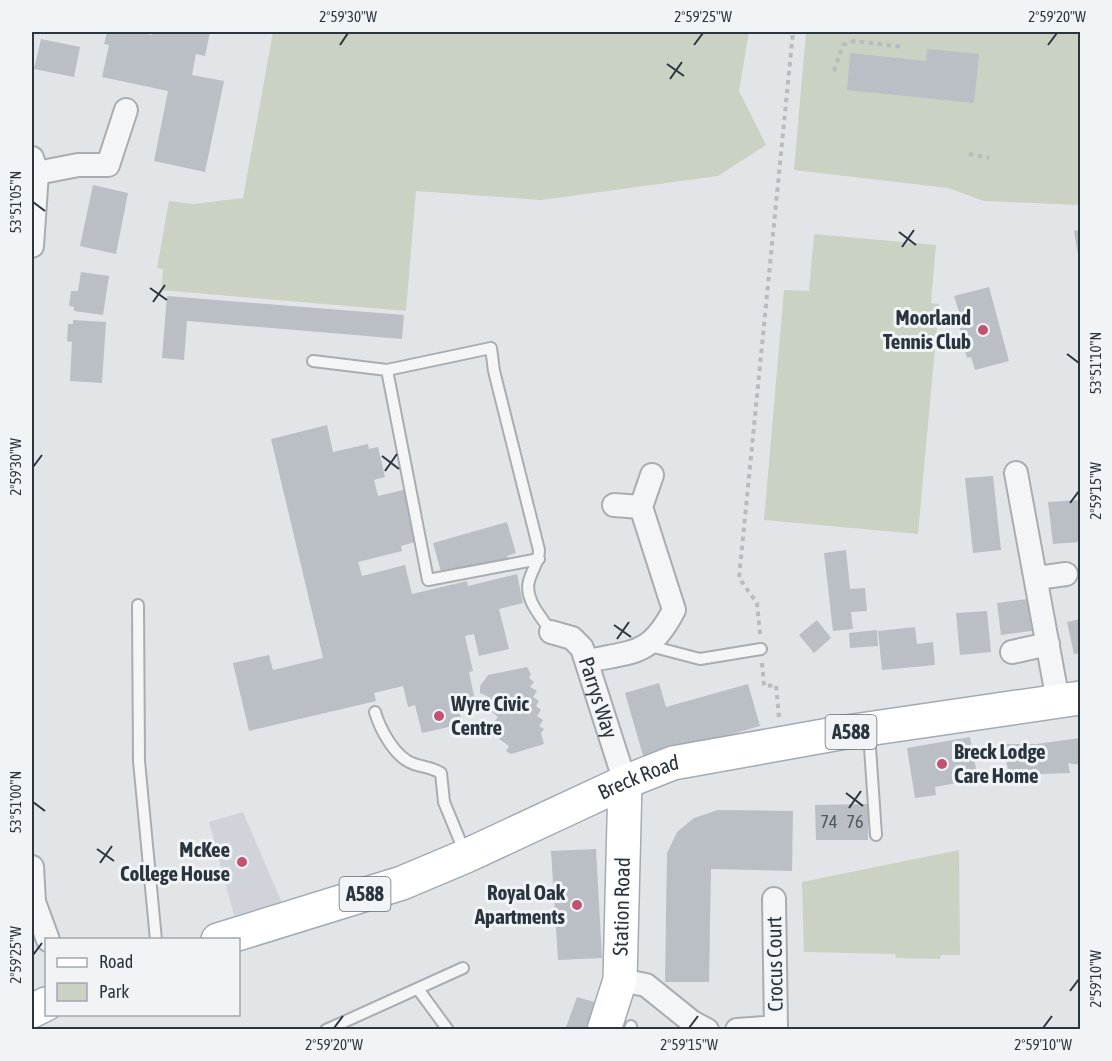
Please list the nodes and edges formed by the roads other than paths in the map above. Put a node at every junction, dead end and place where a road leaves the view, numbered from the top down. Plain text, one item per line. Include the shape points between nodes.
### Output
1 (126, 110) dead end
2 (34, 165) edge
3 (32, 246) edge
4 (313, 360) dead end
5 (387, 370) junction
6 (1016, 473) dead end
7 (652, 475) dead end
8 (614, 505) dead end
9 (641, 507) junction
10 (539, 559) junction
11 (1066, 574) dead end
12 (1037, 578) junction
13 (138, 604) dead end
14 (551, 632) joint
15 (1048, 644) junction
16 (650, 646) junction
17 (761, 649) road end
18 (1012, 652) dead end
19 (588, 661) junction
20 (1069, 700) edge
21 (375, 712) dead end
22 (868, 730) junction
23 (625, 782) junction
24 (876, 835) dead end
25 (466, 856) junction
26 (32, 881) edge
27 (774, 899) dead end
28 (48, 938) edge
29 (156, 938) edge
30 (221, 938) edge
31 (463, 968) dead end
32 (620, 980) junction
33 (418, 989) junction
34 (622, 1028) edge
35 (326, 1029) edge
36 (448, 1029) edge
37 (707, 1029) edge
38 (737, 1029) edge

1 - 2 street via 108,165
2 - 3 street
4 - 5 lane
5 - 10 lane via 491,348
5 - 10 lane via 428,580
6 - 12 street
7 - 9 street
8 - 9 street
9 - 16 street via 674,610 663,633
10 - 14 lane via 529,580 528,597
11 - 12 street
12 - 15 street
13 - 29 lane via 139,761
14 - 19 street, Parrys Way via 572,638
15 - 18 street
15 - 20 street
16 - 17 lane via 699,659
16 - 19 street
19 - 23 street, Parrys Way
20 - 22 main road, Breck Road / A588
21 - 25 lane via 382,734 411,764 441,773 444,802
22 - 23 main road, Breck Road / A588 via 673,763
22 - 24 lane
23 - 25 main road, Breck Road / A588
23 - 32 main road, Station Road
25 - 30 main road, Breck Road / A588 via 402,883
26 - 28 street via 34,903
27 - 38 street, Crocus Court via 776,1027
31 - 33 lane
32 - 34 main road, Station Road
32 - 37 street via 646,985 692,1022
33 - 35 lane
33 - 36 lane

